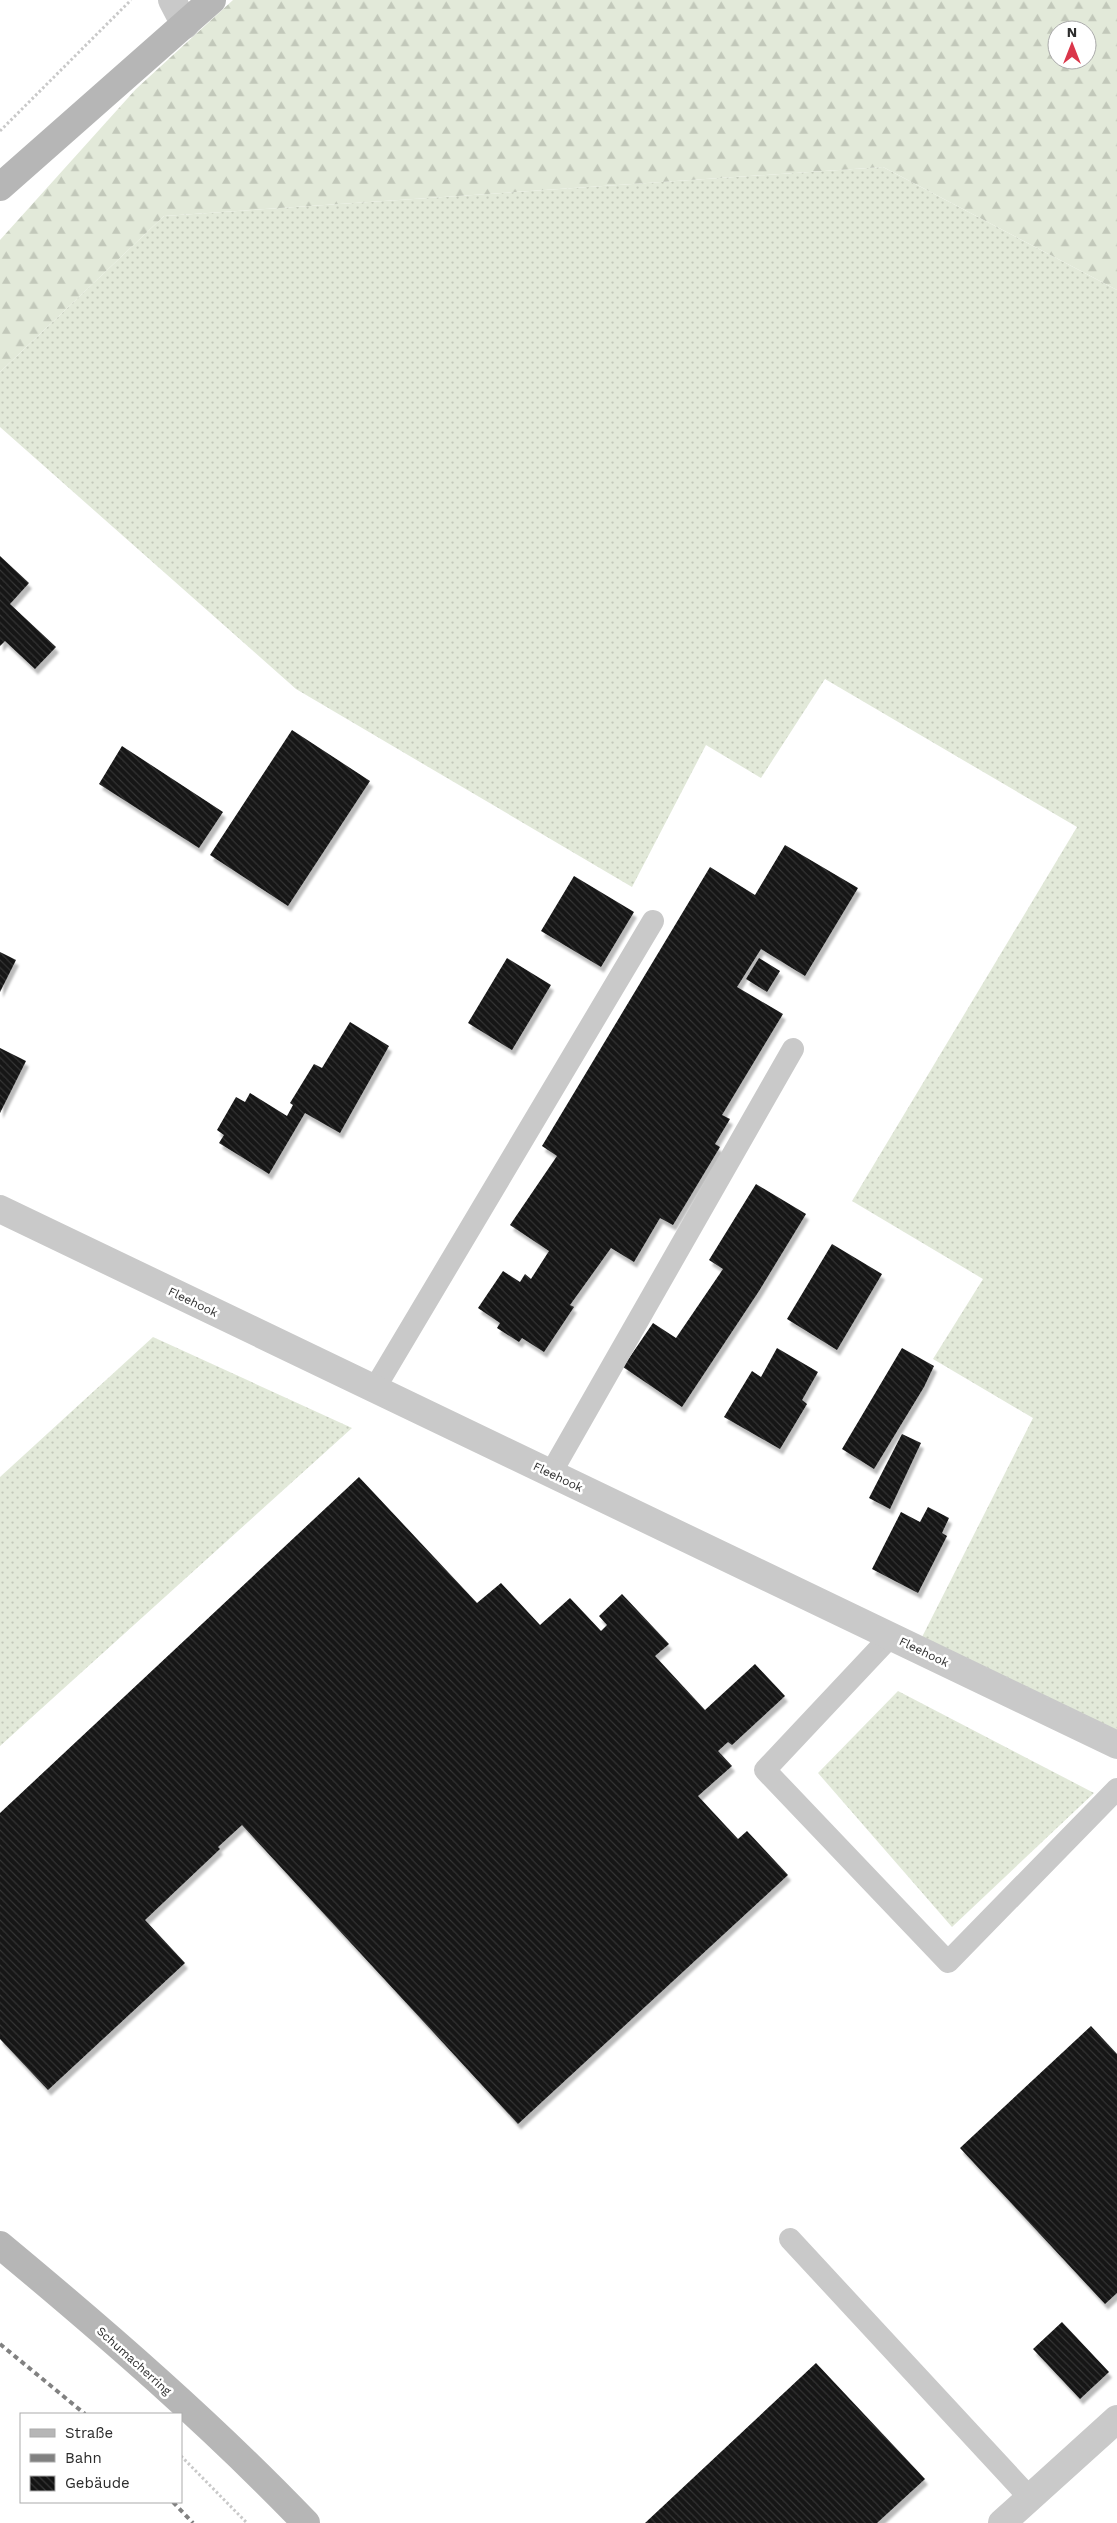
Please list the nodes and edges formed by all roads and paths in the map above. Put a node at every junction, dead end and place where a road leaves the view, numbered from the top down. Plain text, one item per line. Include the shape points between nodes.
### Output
1 (131, 0) edge
2 (172, 0) edge
3 (212, 0) edge
4 (185, 25) junction
5 (0, 131) edge
6 (0, 187) edge
7 (653, 921) dead end
8 (793, 1049) dead end
9 (0, 1209) edge
10 (375, 1388) junction
11 (551, 1473) junction
12 (891, 1636) junction
13 (1117, 1745) edge
14 (1117, 1789) edge
15 (790, 2239) dead end
16 (0, 2245) edge
17 (1117, 2419) edge
18 (182, 2457) edge
19 (1019, 2513) edge
20 (247, 2523) edge
21 (306, 2523) edge

1 - 5 path
2 - 4 street
3 - 4 main road
4 - 6 main road
7 - 10 lane
8 - 11 lane
9 - 10 street, Fleehook
10 - 11 street, Fleehook
11 - 12 street, Fleehook
12 - 13 street, Fleehook
12 - 14 lane via 765,1770 948,1962
15 - 19 lane
16 - 21 main road, Schumacherring via 71,2304 252,2468
17 - 19 street
18 - 20 path

